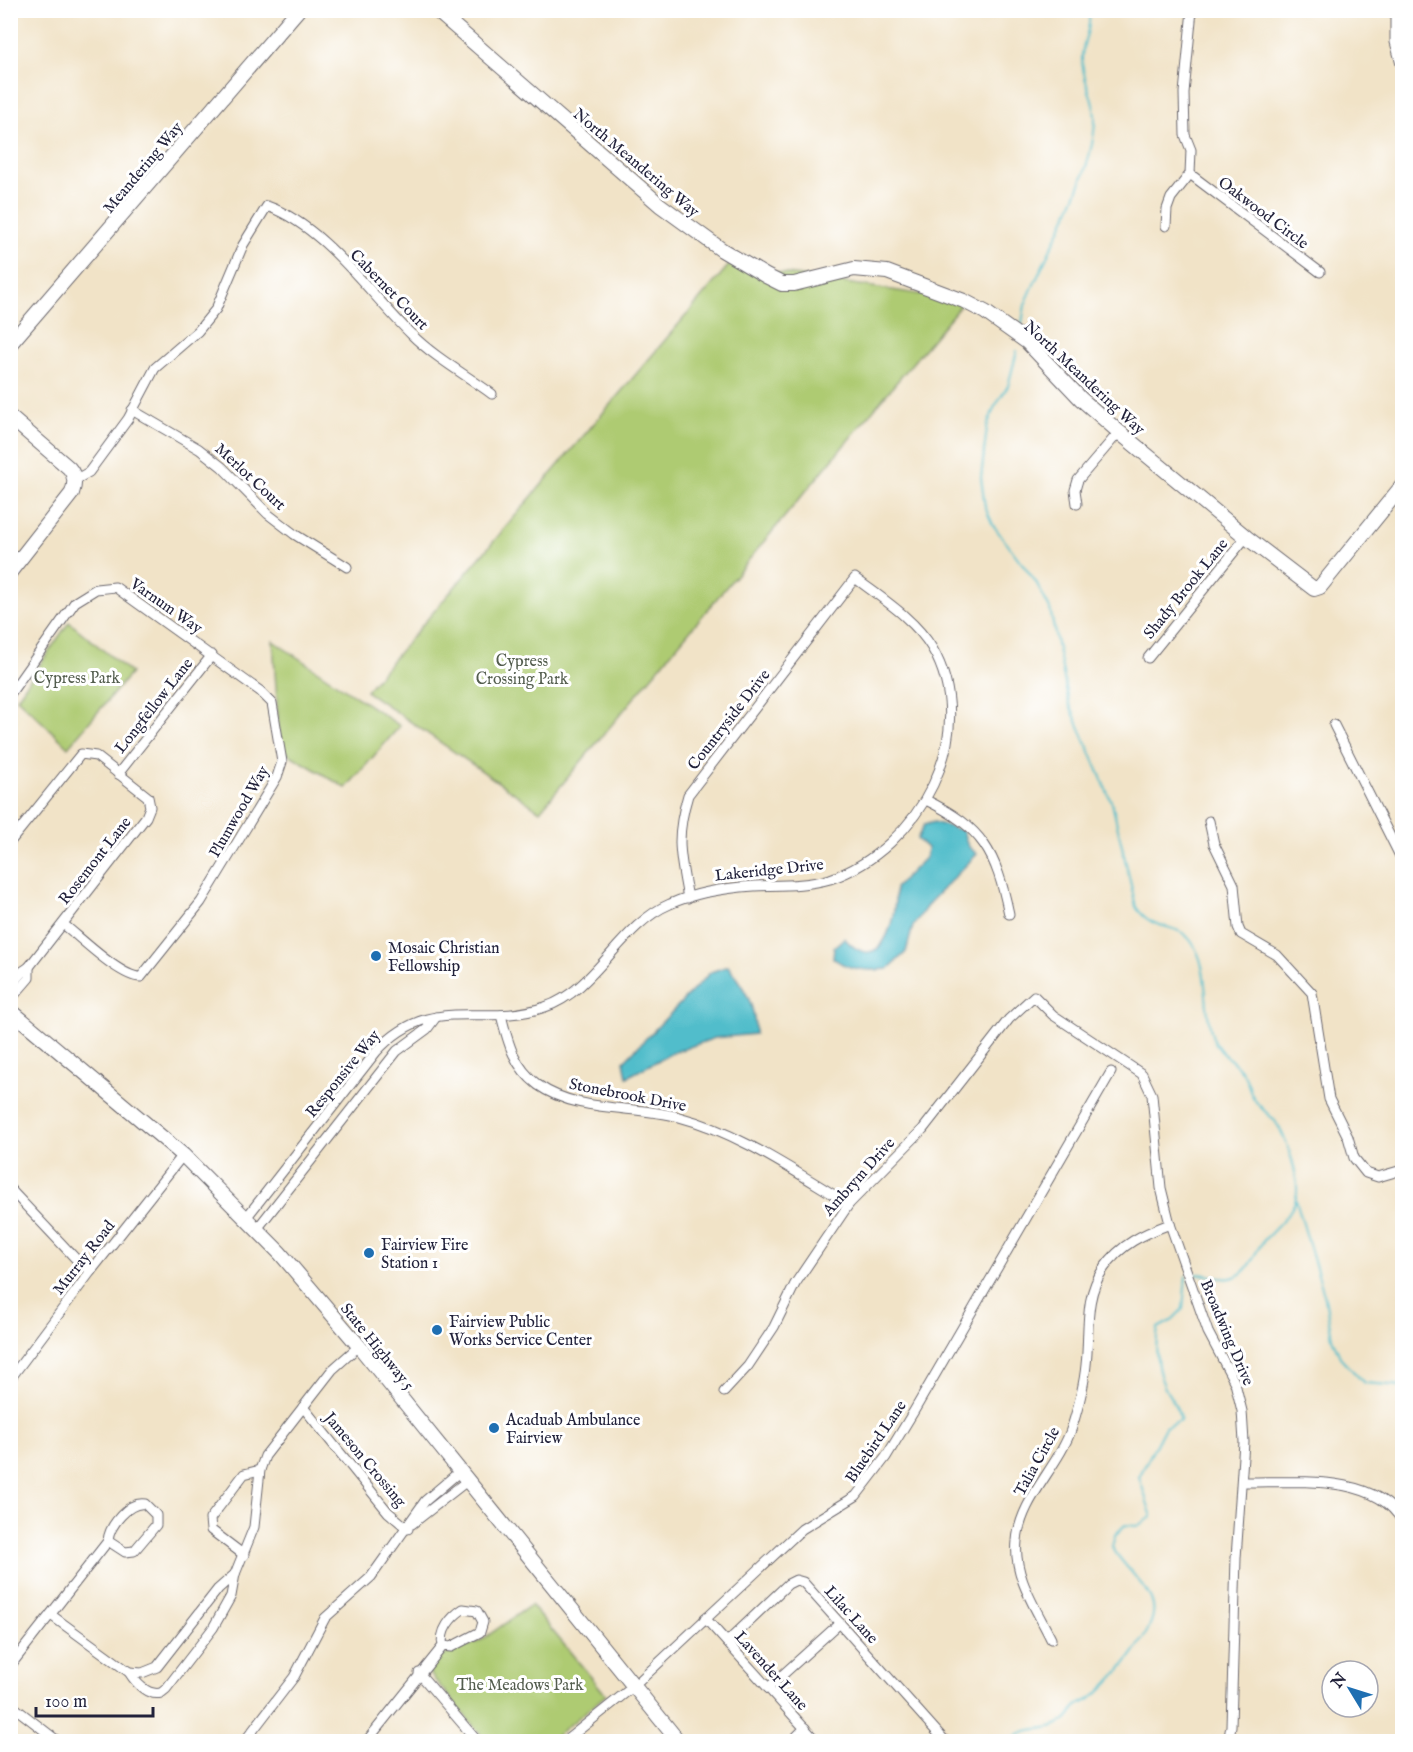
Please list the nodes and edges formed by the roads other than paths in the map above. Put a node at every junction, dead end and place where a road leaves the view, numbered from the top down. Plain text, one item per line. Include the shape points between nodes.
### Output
1 (298, 10) edge
2 (436, 10) edge
3 (1192, 10) edge
4 (1395, 10) edge
5 (1402, 68) edge
6 (1190, 174) junction
7 (1166, 226) dead end
8 (1320, 272) dead end
9 (10, 344) edge
10 (492, 394) dead end
11 (132, 410) junction
12 (10, 417) edge
13 (1119, 432) junction
14 (75, 480) junction
15 (1402, 486) edge
16 (1077, 504) dead end
17 (1246, 537) junction
18 (347, 567) dead end
19 (10, 572) edge
20 (855, 578) joint
21 (212, 656) junction
22 (1148, 658) dead end
23 (10, 694) edge
24 (1334, 725) dead end
25 (118, 774) junction
26 (926, 800) junction
27 (1209, 821) dead end
28 (10, 842) edge
29 (1402, 860) edge
30 (688, 898) junction
31 (1009, 914) dead end
32 (63, 924) junction
33 (30, 967) junction
34 (10, 986) edge
35 (1034, 996) joint
36 (10, 1000) edge
37 (10, 1010) edge
38 (501, 1015) junction
39 (436, 1017) junction
40 (1111, 1072) dead end
41 (183, 1155) junction
42 (1402, 1170) edge
43 (10, 1189) edge
44 (849, 1204) junction
45 (246, 1218) junction
46 (1170, 1224) junction
47 (257, 1229) junction
48 (91, 1271) junction
49 (359, 1346) junction
50 (10, 1379) edge
51 (724, 1392) dead end
52 (303, 1407) junction
53 (260, 1470) junction
54 (463, 1477) junction
55 (1242, 1482) junction
56 (1402, 1521) edge
57 (410, 1526) junction
58 (108, 1541) junction
59 (244, 1556) junction
60 (235, 1574) junction
61 (51, 1615) junction
62 (705, 1618) junction
63 (840, 1623) junction
64 (1050, 1638) dead end
65 (727, 1642) junction
66 (443, 1646) junction
67 (10, 1666) edge
68 (129, 1672) junction
69 (419, 1674) junction
70 (634, 1686) junction
71 (768, 1688) junction
72 (10, 1704) edge
73 (805, 1728) junction
74 (59, 1742) edge
75 (244, 1742) edge
76 (366, 1742) edge
77 (478, 1742) edge
78 (564, 1742) edge
79 (679, 1742) edge
80 (791, 1742) edge
81 (817, 1742) edge
82 (946, 1742) edge
83 (1228, 1742) edge

1 - 9 street, Meandering Way
2 - 13 street, North Meandering Way via 660,205 722,250 782,284 803,284 854,269 886,272 964,301 1027,342
3 - 6 street via 1184,93
4 - 5 street via 1395,42
6 - 7 street via 1171,198
6 - 8 street, Oakwood Circle
10 - 11 street, Cabernet Court via 412,335 332,251 293,219 267,206 243,245 216,309 198,331 155,368
11 - 14 street via 89,472
11 - 18 street, Merlot Court via 200,449 268,514
12 - 14 street via 69,468
13 - 16 street via 1078,480
13 - 17 street, North Meandering Way
14 - 19 street via 72,493
15 - 17 street, North Meandering Way via 1320,587 1314,589
17 - 22 street, Shady Brook Lane
20 - 26 street, Lakeridge Drive via 920,630 933,649 947,688 949,720 943,761
20 - 30 street, Countryside Drive via 688,795 678,848
21 - 23 street, Varnum Way via 115,587 96,589 75,602
21 - 25 street, Longfellow Lane
21 - 32 street, Plumwood Way via 272,703 282,762 277,777 201,902 141,977 133,977
24 - 29 street
25 - 28 street, Rosemont Lane via 96,756 81,754
25 - 32 street, Rosemont Lane via 148,797 150,807
26 - 30 street, Lakeridge Drive via 912,822 884,848 858,867 829,879 714,890
26 - 31 street via 951,812 986,844
27 - 42 street via 1214,844 1234,885 1241,934 1277,955 1312,993 1329,1099 1354,1158 1366,1173 1378,1177
30 - 38 street, Lakeridge Drive via 668,904 638,923 568,995 548,1006
32 - 33 street, Rosemont Lane
33 - 34 street, Rosemont Lane
33 - 36 street, Rosemont Lane via 29,978
35 - 44 street, Ambrym Drive via 1009,1020 923,1128
35 - 46 street, Broadwing Drive via 1053,1015 1142,1074 1152,1095 1161,1188
37 - 41 street, State Highway 5
38 - 39 street, Lakeridge Drive
38 - 44 street, Stonebrook Drive via 511,1053 524,1074 556,1095 696,1123 764,1154
39 - 45 street, Responsive Way via 420,1019 390,1037
39 - 47 street, Responsive Way via 427,1029 397,1051
40 - 62 street, Bluebird Lane via 914,1411 875,1471 856,1496 802,1529
41 - 45 street, State Highway 5
41 - 48 street, Murray Road
43 - 48 street
44 - 51 street, Ambrym Drive via 795,1284 774,1327 748,1366
45 - 47 street, State Highway 5
46 - 55 street, Broadwing Drive via 1208,1332 1235,1383 1242,1411
46 - 64 street, Talia Circle via 1134,1238 1102,1270 1087,1315 1086,1366 1071,1429 1022,1518 1017,1541 1020,1577
47 - 49 street, State Highway 5
48 - 50 street, Murray Road
49 - 52 street via 332,1370
49 - 54 street, State Highway 5
52 - 53 street via 271,1446
52 - 57 street, Jameson Crossing via 388,1512
53 - 59 street via 254,1527
53 - 59 street via 244,1474 210,1519 215,1533
54 - 57 street via 425,1501
54 - 70 street, State Highway 5
55 - 56 street via 1343,1484 1383,1500
55 - 83 street, Broadwing Drive
57 - 75 street via 371,1577 325,1618 294,1677
58 - 58 street via 125,1552 134,1551 156,1525 156,1515 145,1504 134,1504
58 - 61 street
59 - 60 street
60 - 68 street via 218,1589 157,1667 142,1673
60 - 68 street via 231,1596 213,1628 161,1694 149,1692
61 - 67 street
61 - 68 street
62 - 65 street, Lavender Lane
62 - 70 street, Bluebird Lane
63 - 65 street, Lilac Lane via 803,1582 796,1580
63 - 71 street
63 - 82 street, Lilac Lane
65 - 71 street, Lavender Lane
66 - 66 street via 451,1647 480,1632 483,1622 477,1611 463,1609 457,1613 444,1629
66 - 69 street
69 - 76 street
69 - 77 street
70 - 78 street, Bluebird Lane
70 - 79 street, State Highway 5
71 - 73 street, Lavender Lane
72 - 74 street
73 - 80 street
73 - 81 street, Lavender Lane

